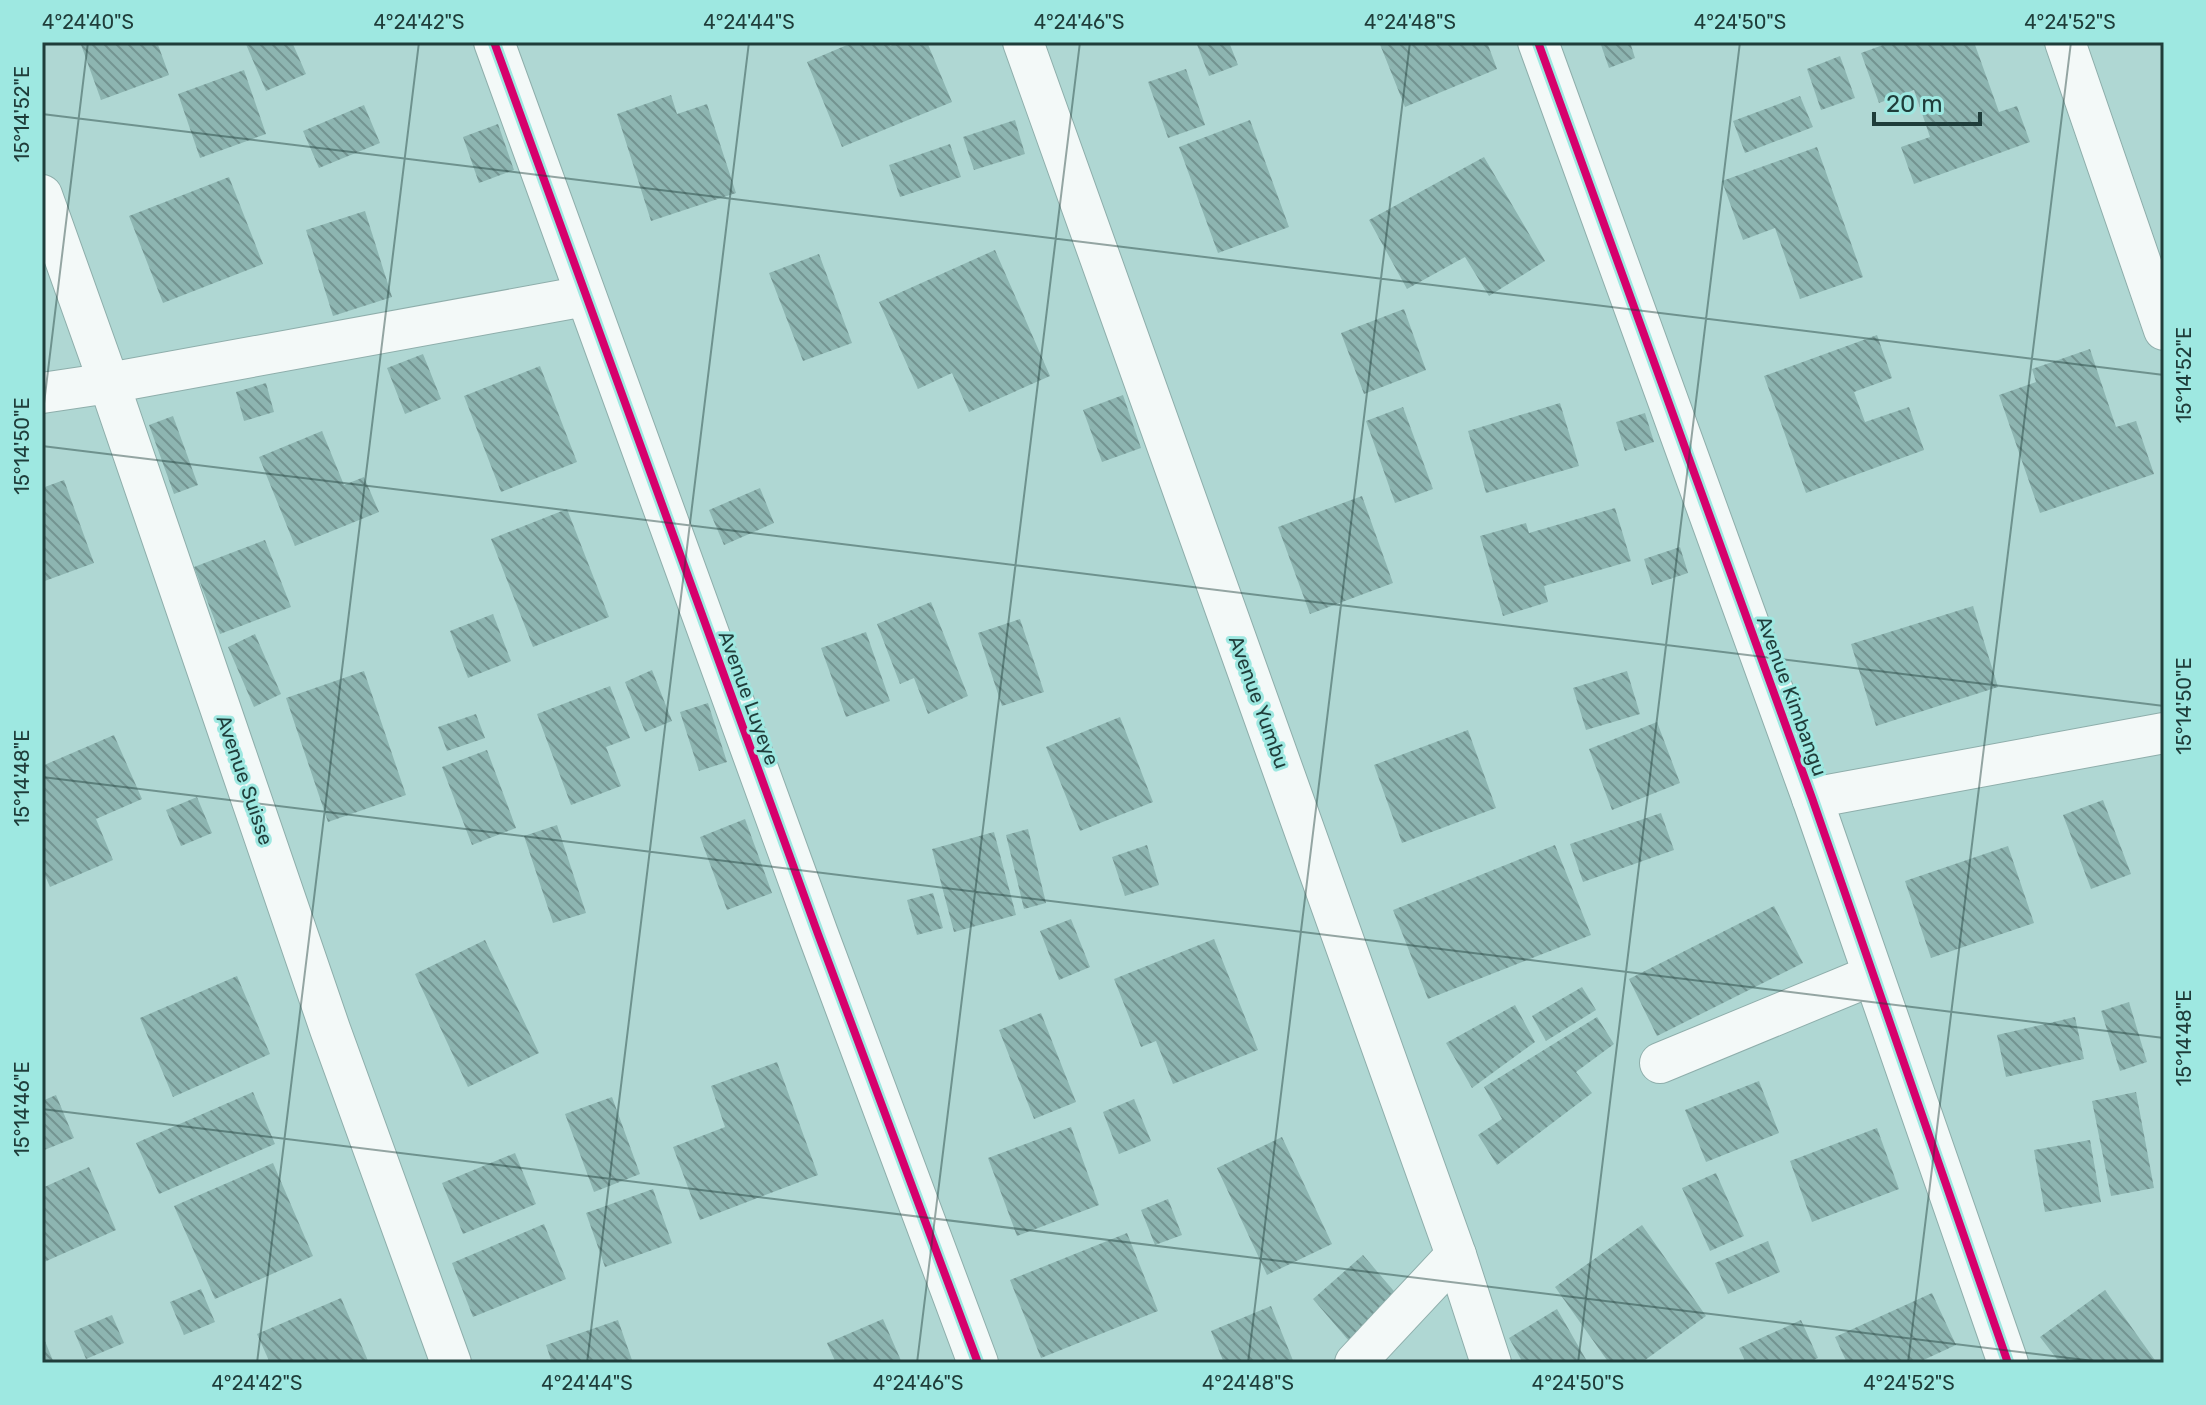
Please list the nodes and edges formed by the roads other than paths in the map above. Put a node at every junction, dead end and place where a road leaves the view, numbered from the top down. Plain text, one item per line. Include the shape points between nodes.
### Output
1 (494, 42) edge
2 (1023, 42) edge
3 (1538, 42) edge
4 (2065, 42) edge
5 (42, 195) edge
6 (585, 296) junction
7 (2164, 330) edge
8 (109, 383) junction
9 (42, 393) edge
10 (2164, 733) edge
11 (1812, 798) junction
12 (1873, 975) junction
13 (1660, 1063) dead end
14 (1456, 1255) junction
15 (451, 1363) edge
16 (978, 1363) edge
17 (1355, 1363) edge
18 (1491, 1363) edge
19 (2008, 1363) edge

1 - 6 street, Avenue Luyeye
2 - 14 street, Avenue Yumbu
3 - 11 street, Avenue Kimbangu
4 - 7 street
5 - 8 street, Avenue Suisse
6 - 8 street
6 - 16 street, Avenue Luyeye
8 - 9 street
8 - 15 street, Avenue Suisse via 330,1029
10 - 11 street
11 - 12 street, Avenue Kimbangu
12 - 13 street
12 - 19 street, Avenue Kimbangu
14 - 17 street
14 - 18 street, Avenue Yumbu

